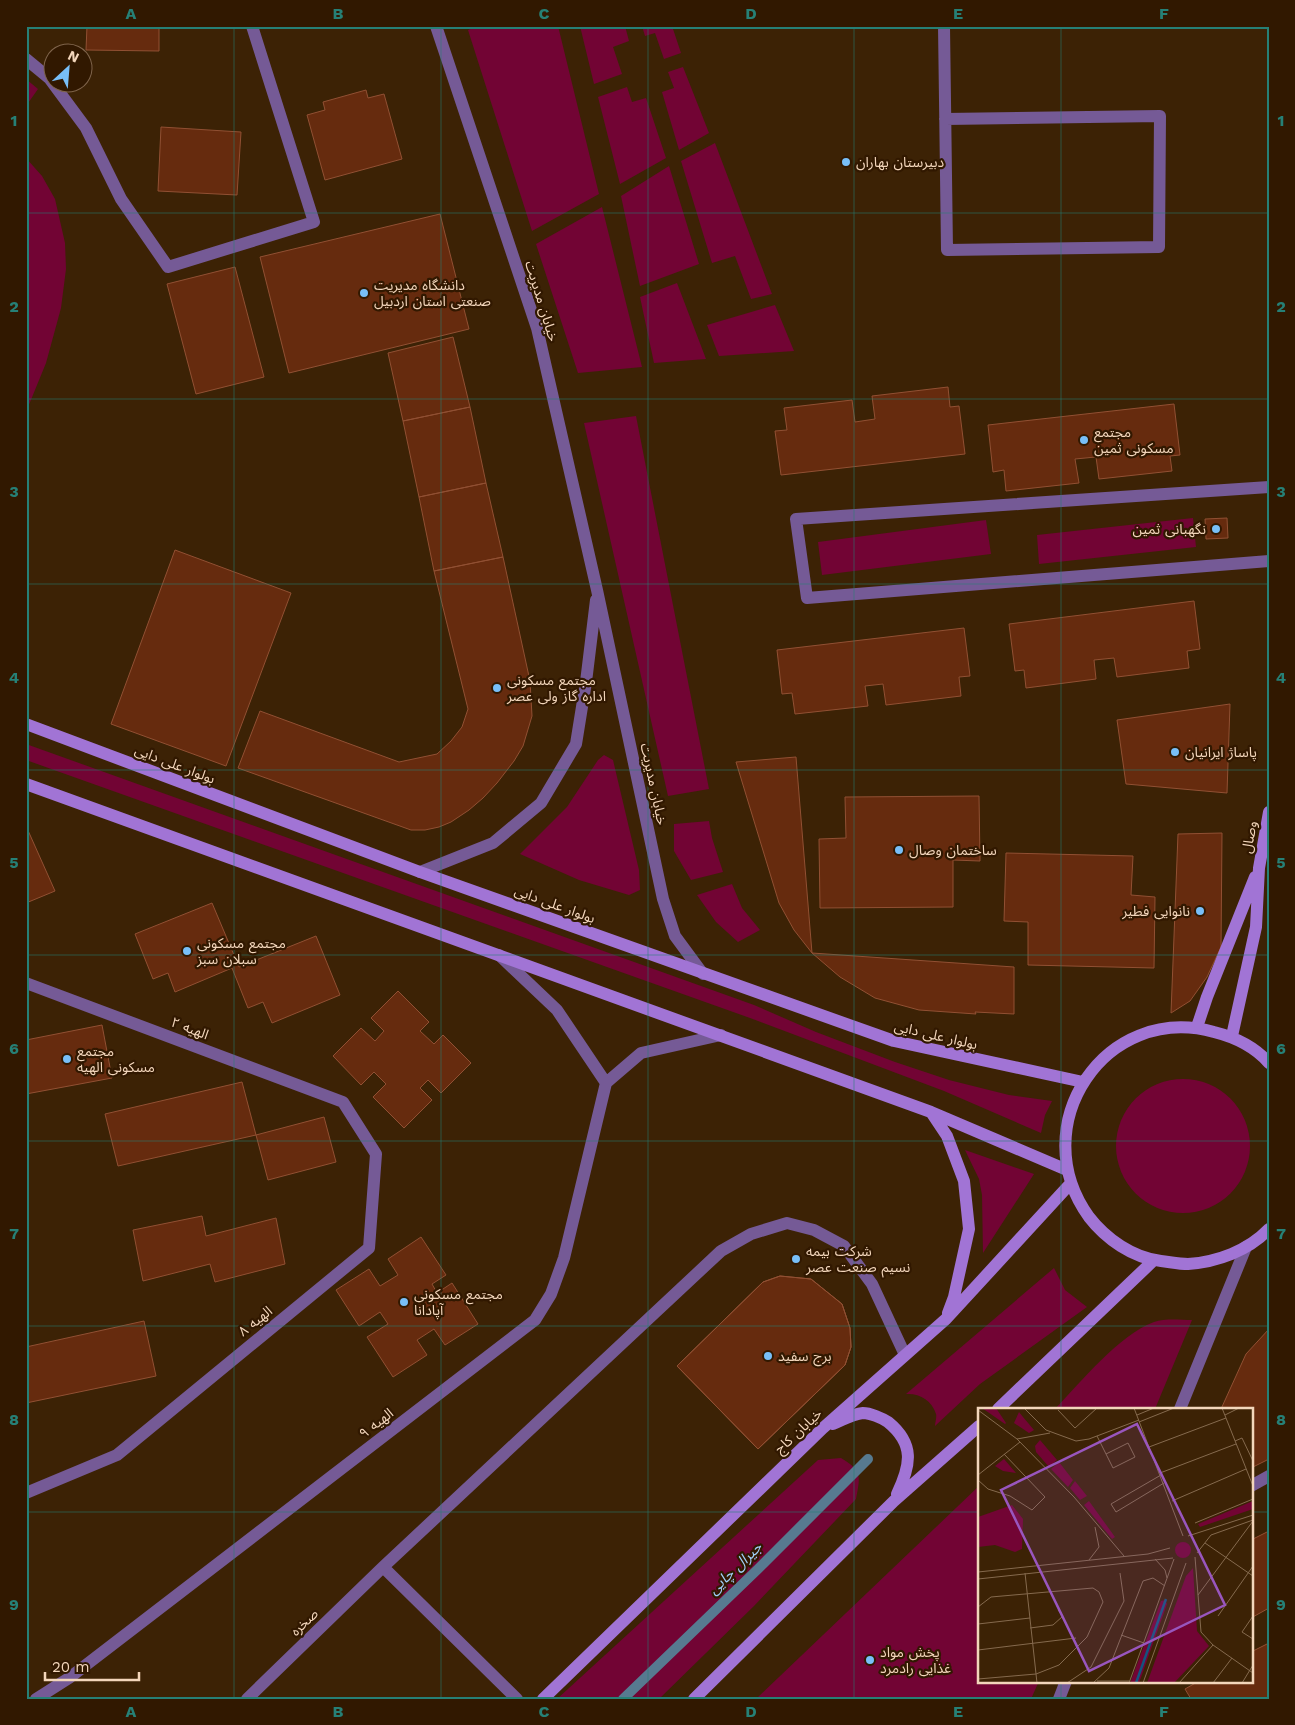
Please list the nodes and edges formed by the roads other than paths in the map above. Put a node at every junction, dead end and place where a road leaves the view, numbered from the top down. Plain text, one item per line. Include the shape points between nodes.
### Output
1 (252, 26) edge
2 (436, 26) edge
3 (944, 26) edge
4 (26, 59) edge
5 (945, 118) junction
6 (1269, 487) edge
7 (1269, 561) edge
8 (597, 590) junction
9 (26, 724) edge
10 (26, 784) edge
11 (1269, 812) edge
12 (1259, 868) junction
13 (420, 872) junction
14 (498, 955) junction
15 (703, 974) junction
16 (26, 983) edge
17 (1197, 1027) junction
18 (721, 1035) junction
19 (1232, 1036) junction
20 (1267, 1059) edge
21 (1083, 1082) junction
22 (606, 1083) junction
23 (343, 1102) joint
24 (931, 1112) junction
25 (1067, 1170) junction
26 (1071, 1183) junction
27 (1269, 1229) edge
28 (1246, 1247) junction
29 (1154, 1260) junction
30 (946, 1320) junction
31 (905, 1355) junction
32 (999, 1408) edge
33 (1180, 1408) edge
34 (978, 1427) edge
35 (823, 1428) junction
36 (1269, 1476) edge
37 (1252, 1485) edge
38 (26, 1494) edge
39 (894, 1501) junction
40 (383, 1567) junction
41 (1066, 1682) edge
42 (36, 1699) edge
43 (246, 1699) edge
44 (517, 1699) edge
45 (543, 1699) edge
46 (694, 1699) edge
47 (1059, 1699) edge

1 - 4 street via 314,222 168,268 121,199 86,128 49,78
2 - 8 street, خیابان مدیریت via 537,328
3 - 5 street
5 - 5 street via 947,250 1159,247 1160,116
6 - 7 street via 796,519 807,598
8 - 13 street, خیابان مدیریت via 576,744 541,803 493,843
8 - 15 street, خیابان مدیریت via 663,899 675,936
9 - 13 main road, بولوار علی دایی
10 - 14 main road
11 - 12 main road, وصال
12 - 17 main road
12 - 19 main road via 1256,927
13 - 15 main road, بولوار علی دایی
14 - 18 main road
14 - 22 street via 557,1010
15 - 21 main road, بولوار علی دایی via 894,1041
16 - 23 street, الهیه ۲
17 - 19 main road
17 - 21 main road via 1164,1028 1132,1038 1104,1056
18 - 22 street via 641,1053
18 - 24 main road
19 - 20 main road
21 - 25 main road via 1070,1110 1065,1140
22 - 42 street, الهیه ۹ via 564,1258 551,1294 535,1320 69,1678
23 - 38 street, الهیه ۸ via 376,1154 369,1248 117,1455
24 - 25 main road
24 - 30 main road via 947,1136 964,1181 970,1230
25 - 26 main road
26 - 29 main road via 1080,1204 1112,1240
26 - 30 main road, خیابان کاج
27 - 28 main road
28 - 29 main road via 1202,1262 1186,1264
28 - 33 street
29 - 32 main road
30 - 31 main road, خیابان کاج
31 - 35 main road, خیابان کاج
31 - 40 street, صخره via 872,1284 844,1246 814,1230 787,1223 751,1234 721,1251
34 - 39 main road
35 - 39 main road via 864,1413 884,1420 898,1431 908,1447 909,1463
35 - 45 main road, خیابان کاج
36 - 37 street
39 - 46 main road
40 - 43 street, صخره
40 - 44 street
41 - 47 street

